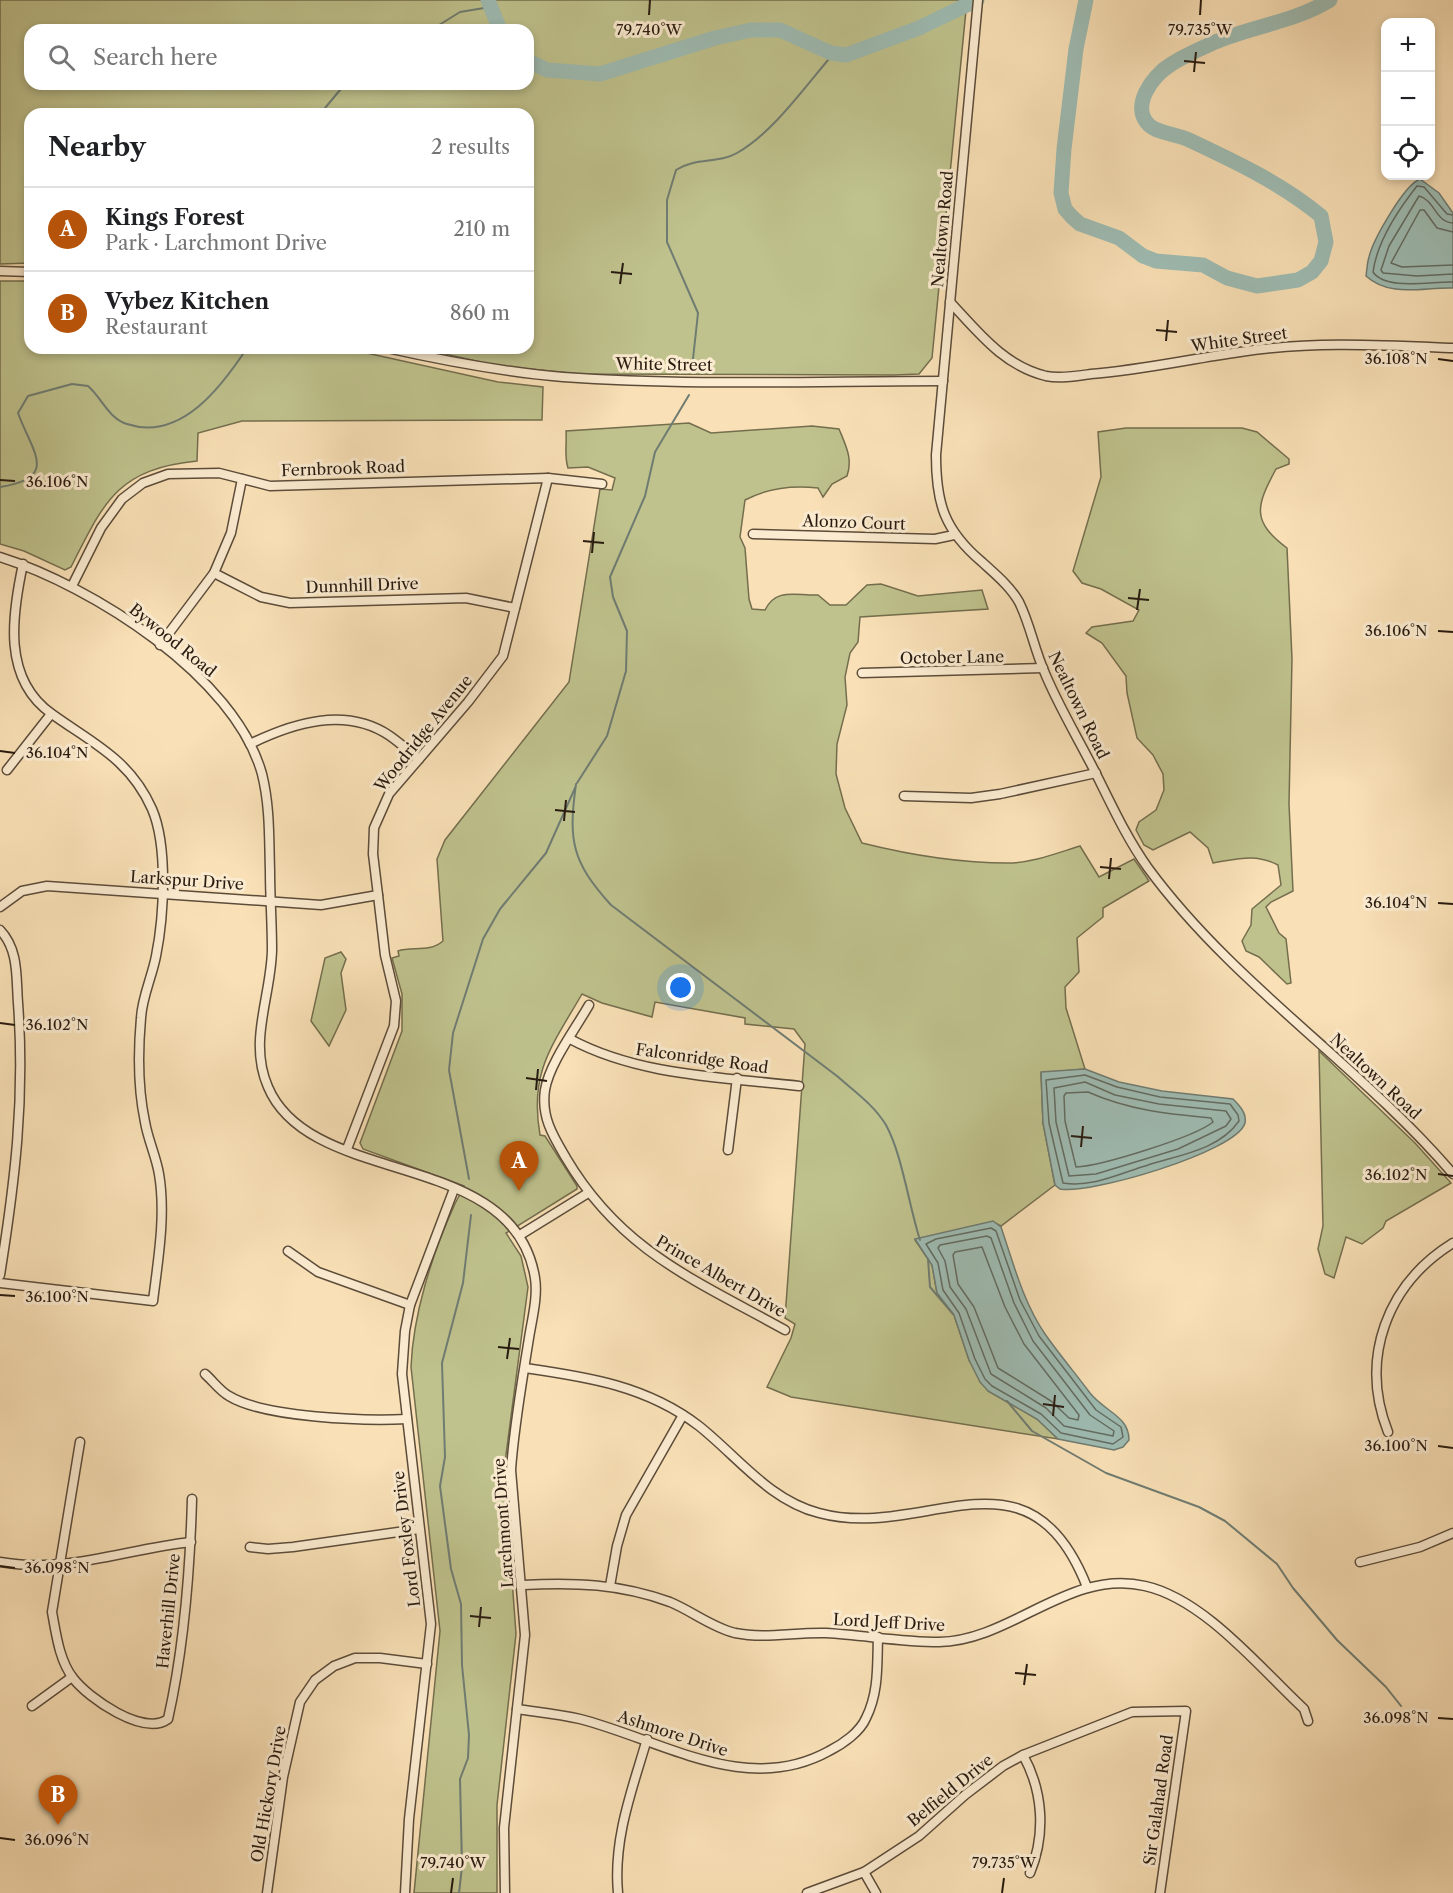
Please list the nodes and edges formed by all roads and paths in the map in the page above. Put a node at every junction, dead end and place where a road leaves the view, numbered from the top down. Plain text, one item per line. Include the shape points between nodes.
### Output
1 (978, 0) edge
2 (0, 271) edge
3 (24, 272) edge
4 (950, 302) junction
5 (1453, 348) edge
6 (414, 354) edge
7 (943, 381) junction
8 (548, 478) junction
9 (242, 479) junction
10 (602, 484) dead end
11 (753, 534) dead end
12 (954, 535) junction
13 (0, 557) edge
14 (23, 564) junction
15 (214, 573) junction
16 (72, 585) junction
17 (515, 608) junction
18 (160, 645) junction
19 (1043, 668) junction
20 (862, 673) dead end
21 (51, 714) junction
22 (250, 744) junction
23 (419, 759) junction
24 (7, 770) dead end
25 (1096, 773) junction
26 (904, 796) dead end
27 (162, 893) junction
28 (378, 895) junction
29 (270, 902) junction
30 (0, 907) edge
31 (0, 930) edge
32 (589, 1005) dead end
33 (262, 1019) joint
34 (570, 1039) junction
35 (736, 1078) junction
36 (799, 1086) dead end
37 (347, 1149) junction
38 (728, 1150) dead end
39 (1453, 1174) edge
40 (454, 1189) junction
41 (588, 1193) junction
42 (520, 1235) junction
43 (1453, 1243) edge
44 (288, 1251) dead end
45 (0, 1275) edge
46 (0, 1283) edge
47 (410, 1305) junction
48 (785, 1330) dead end
49 (525, 1368) junction
50 (206, 1374) dead end
51 (683, 1415) junction
52 (407, 1419) junction
53 (1388, 1432) dead end
54 (80, 1442) dead end
55 (192, 1499) dead end
56 (420, 1529) junction
57 (1453, 1533) edge
58 (191, 1542) junction
59 (250, 1547) dead end
60 (0, 1562) edge
61 (1360, 1562) dead end
62 (61, 1566) junction
63 (523, 1585) junction
64 (610, 1586) junction
65 (1087, 1587) junction
66 (878, 1637) junction
67 (427, 1664) junction
68 (72, 1677) junction
69 (32, 1706) dead end
70 (517, 1709) junction
71 (1186, 1711) joint
72 (1308, 1720) dead end
73 (646, 1739) junction
74 (1023, 1755) junction
75 (864, 1872) junction
76 (1030, 1873) dead end
77 (267, 1893) edge
78 (405, 1893) edge
79 (505, 1893) edge
80 (618, 1893) edge
81 (807, 1893) edge
82 (876, 1893) edge
83 (1160, 1893) edge

1 - 4 street, Nealtown Road
2 - 3 street
4 - 5 street, White Street via 990,346 1010,360 1047,376 1140,370 1239,352 1332,343
4 - 7 street, Nealtown Road
6 - 7 street, White Street via 563,377
7 - 12 street, Nealtown Road via 937,484 942,509
8 - 9 street, Fernbrook Road via 270,486
8 - 10 street, Fernbrook Road
8 - 17 street, Woodridge Avenue
9 - 15 street via 231,533
9 - 16 street, Fernbrook Road via 197,472 168,474 143,483 122,499 101,528
11 - 12 street, Alonzo Court via 935,539
12 - 19 street, Nealtown Road via 1014,594
13 - 14 street, Bywood Road
14 - 16 street, Bywood Road
14 - 21 street via 15,600 15,654 28,690
15 - 17 street, Dunnhill Drive via 261,597 290,603 466,597
15 - 18 street
16 - 18 street, Bywood Road
17 - 23 street, Woodridge Avenue via 503,656
18 - 22 street, Bywood Road via 230,710
19 - 20 street, October Lane
19 - 25 street, Nealtown Road
21 - 24 street
21 - 27 street via 86,735 137,781 160,833
22 - 23 street via 298,724 339,721 371,726
22 - 29 street, Bywood Road via 269,803
23 - 28 street, Woodridge Avenue via 389,794 374,828
25 - 26 street via 971,798
25 - 39 street, Nealtown Road via 1147,866 1198,927 1417,1134
27 - 29 street, Larkspur Drive
27 - 30 street, Larkspur Drive via 47,886 22,891
27 - 46 street via 156,954 141,1017 141,1091 162,1203 153,1300
28 - 29 street, Larkspur Drive via 321,905
28 - 37 street, Woodridge Avenue via 385,955 396,1001 394,1026
29 - 33 street, Bywood Road via 269,986
31 - 45 street via 14,953 21,1104 17,1166
32 - 34 street, Prince Albert Drive
33 - 37 street, Larchmont Drive via 258,1038 260,1063 268,1088 285,1114 305,1131
34 - 35 street, Falconridge Road via 606,1057 634,1065
34 - 41 street, Prince Albert Drive via 550,1073 544,1106 547,1124
35 - 36 street, Falconridge Road
35 - 38 street
37 - 40 street, Larchmont Drive
40 - 42 street, Larchmont Drive via 494,1208
40 - 47 street, Lord Foxley Drive
41 - 42 street
41 - 48 street, Prince Albert Drive via 646,1251
42 - 49 street, Larchmont Drive via 535,1279
43 - 53 street via 1429,1258 1409,1280 1392,1304 1385,1323 1379,1350 1378,1391
44 - 47 street via 318,1272
47 - 52 street, Lord Foxley Drive via 402,1374
49 - 51 street via 614,1383
49 - 63 street, Larchmont Drive via 512,1470
50 - 52 street via 230,1397 253,1405 364,1421
51 - 64 street via 626,1515
51 - 65 street via 768,1488 789,1502 820,1514 888,1519 963,1503 1012,1506 1059,1536
52 - 56 street, Lord Foxley Drive
54 - 62 street
55 - 58 street, Haverhill Drive
56 - 59 street via 268,1550
56 - 67 street, Lord Foxley Drive via 431,1624
57 - 61 street via 1420,1547
58 - 62 street
58 - 68 street, Haverhill Drive via 168,1719 149,1724 118,1713 100,1703
60 - 62 street via 29,1567
62 - 68 street via 52,1612 57,1640
63 - 64 street, Lord Jeff Drive
63 - 70 street, Larchmont Drive via 525,1635
64 - 66 street, Lord Jeff Drive via 672,1603 733,1632 760,1637 794,1633
65 - 66 street, Lord Jeff Drive via 981,1635 937,1642
65 - 72 street, Lord Jeff Drive via 1141,1584 1185,1601 1304,1709
66 - 73 street, Ashmore Drive via 876,1689 865,1721 851,1736 816,1758 783,1768 735,1769
67 - 77 street, Old Hickory Drive via 355,1658 334,1666 315,1680 300,1702 283,1777
67 - 78 street, Lord Foxley Drive via 409,1819
68 - 69 street
70 - 73 street, Ashmore Drive via 578,1719
70 - 79 street, Larchmont Drive via 504,1828
71 - 74 street, Belfield Drive via 1132,1712
71 - 83 street, Sir Galahad Road
73 - 80 street via 619,1834
74 - 75 street, Belfield Drive via 964,1795 919,1836
74 - 76 street via 1039,1793 1037,1849
75 - 81 street, Belfield Drive
75 - 82 street

